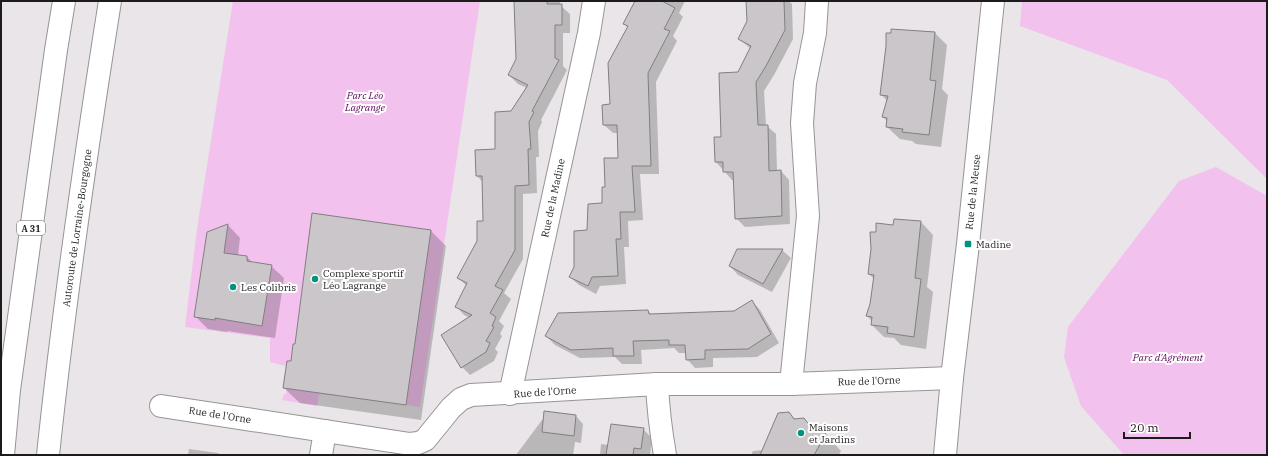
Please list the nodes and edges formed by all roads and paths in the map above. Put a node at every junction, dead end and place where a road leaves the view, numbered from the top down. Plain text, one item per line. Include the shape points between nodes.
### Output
1 (64, 1) edge
2 (110, 1) edge
3 (594, 1) edge
4 (817, 1) edge
5 (993, 1) edge
6 (952, 378) junction
7 (658, 384) junction
8 (792, 384) junction
9 (510, 394) junction
10 (161, 406) dead end
11 (325, 431) junction
12 (3, 455) edge
13 (48, 455) edge
14 (321, 455) edge
15 (665, 455) edge
16 (946, 455) edge

1 - 12 main road, A 31 via 9,390
2 - 13 main road, Autoroute de Lorraine-Bourgogne via 77,222
3 - 9 main road, Rue de la Madine via 590,33
4 - 8 main road via 802,123 808,216
5 - 6 main road, Rue de la Meuse
6 - 8 main road, Rue de l'Orne
6 - 16 main road, Rue de la Meuse
7 - 8 main road, Rue de l'Orne
7 - 9 main road, Rue de l'Orne
7 - 15 main road via 661,436
9 - 11 main road, Rue de l'Orne via 471,395 461,399 425,440 418,444
10 - 11 main road, Rue de l'Orne
11 - 14 main road

